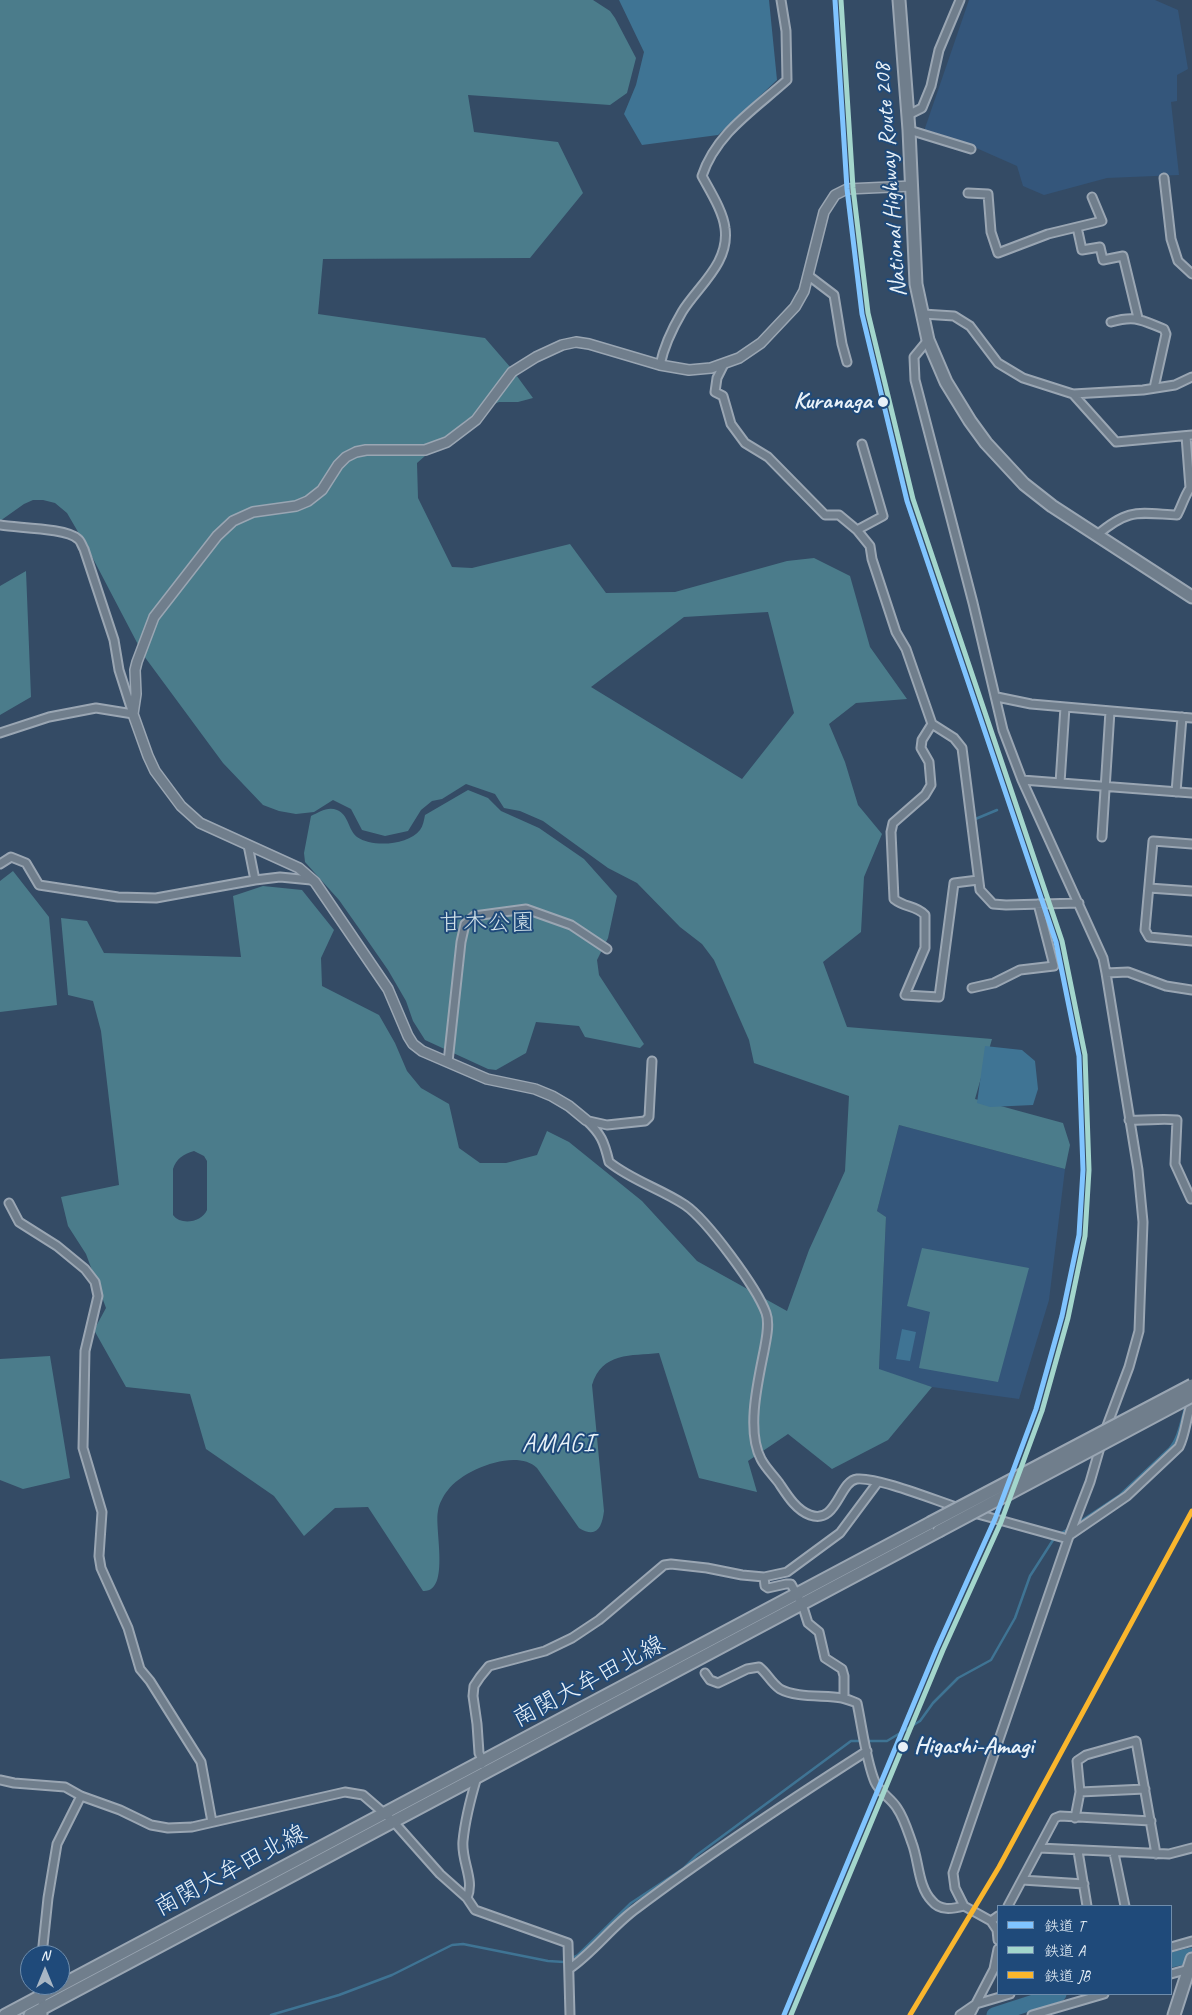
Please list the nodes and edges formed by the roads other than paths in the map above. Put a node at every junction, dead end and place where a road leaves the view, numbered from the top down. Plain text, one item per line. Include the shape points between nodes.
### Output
1 (781, 0) edge
2 (900, 0) edge
3 (960, 0) edge
4 (908, 115) junction
5 (909, 130) junction
6 (971, 149) dead end
7 (1164, 178) dead end
8 (912, 186) junction
9 (968, 193) dead end
10 (1092, 197) dead end
11 (1077, 227) junction
12 (1192, 274) edge
13 (808, 276) junction
14 (923, 314) junction
15 (1138, 318) junction
16 (1111, 322) dead end
17 (928, 340) junction
18 (847, 362) dead end
19 (724, 364) junction
20 (660, 366) junction
21 (1192, 376) edge
22 (1154, 388) junction
23 (1073, 394) junction
24 (1189, 436) edge
25 (862, 444) dead end
26 (0, 525) edge
27 (857, 530) junction
28 (1097, 535) junction
29 (1192, 597) edge
30 (997, 697) junction
31 (1065, 707) junction
32 (1110, 711) junction
33 (133, 714) junction
34 (1182, 717) junction
35 (1192, 718) edge
36 (932, 724) junction
37 (0, 732) edge
38 (1022, 780) junction
39 (1060, 783) junction
40 (1106, 786) junction
41 (1176, 792) junction
42 (1192, 793) edge
43 (1102, 837) dead end
44 (1192, 844) edge
45 (248, 845) junction
46 (0, 864) edge
47 (255, 880) junction
48 (311, 880) junction
49 (978, 880) junction
50 (1149, 888) junction
51 (1192, 891) edge
52 (1079, 903) junction
53 (1038, 904) junction
54 (1192, 941) edge
55 (607, 949) dead end
56 (1106, 972) junction
57 (972, 988) dead end
58 (1192, 990) edge
59 (652, 1061) dead end
60 (448, 1062) junction
61 (586, 1120) junction
62 (1129, 1120) junction
63 (1191, 1198) dead end
64 (9, 1203) dead end
65 (1192, 1383) edge
66 (1192, 1396) edge
67 (1192, 1404) edge
68 (1126, 1431) junction
69 (878, 1482) junction
70 (1069, 1537) junction
71 (764, 1577) junction
72 (799, 1600) junction
73 (705, 1672) dead end
74 (844, 1698) junction
75 (867, 1751) junction
76 (483, 1762) junction
77 (477, 1778) junction
78 (0, 1780) edge
79 (1145, 1789) junction
80 (1080, 1792) junction
81 (80, 1796) junction
82 (388, 1817) junction
83 (1075, 1818) junction
84 (1151, 1821) junction
85 (212, 1822) junction
86 (1039, 1848) junction
87 (1192, 1848) edge
88 (1078, 1851) junction
89 (1114, 1853) junction
90 (1156, 1854) junction
91 (1022, 1880) junction
92 (1084, 1884) junction
93 (467, 1898) junction
94 (1009, 1905) edge
95 (1087, 1905) edge
96 (1125, 1905) edge
97 (964, 1906) junction
98 (997, 1917) edge
99 (991, 1921) junction
100 (997, 1930) edge
101 (1192, 1941) edge
102 (43, 1945) edge
103 (1172, 1947) edge
104 (997, 1954) edge
105 (1191, 1965) edge
106 (569, 1969) junction
107 (1172, 1974) edge
108 (70, 1976) edge
109 (35, 1995) edge
110 (42, 1995) edge
111 (1008, 1995) edge
112 (1101, 1995) edge
113 (973, 2010) edge
114 (43, 2012) edge
115 (1042, 2013) edge
116 (5, 2015) edge
117 (30, 2015) edge
118 (570, 2015) edge
119 (960, 2015) edge
120 (1032, 2015) edge
121 (1174, 2015) edge

1 - 20 street via 786,30 787,80 724,136 707,160 702,176 725,227 725,241 710,276 683,311 664,346
2 - 4 main road, National Highway Route 208
3 - 4 street via 939,50 927,97 922,108
4 - 5 main road, National Highway Route 208
5 - 6 street
5 - 8 main road, National Highway Route 208
7 - 12 street via 1171,239 1178,261
8 - 13 street via 847,189 835,195 824,212
8 - 14 main road, National Highway Route 208 via 916,284
9 - 11 street via 988,194 991,232 998,253
10 - 11 street via 1102,221
11 - 15 street via 1082,250 1100,247 1104,260 1124,256
13 - 18 street via 834,295
13 - 19 street via 795,307 761,343
14 - 17 main road, National Highway Route 208
14 - 23 street via 954,316 970,326 998,363 1023,378
15 - 16 street
15 - 22 street via 1164,329 1166,334
17 - 28 main road, National Highway Route 208 via 946,382 970,421 1003,462 1052,506
17 - 30 street via 914,357 915,380
19 - 20 street via 688,370
19 - 27 street via 715,392 723,396 731,424 745,443 768,457 825,515 839,515
20 - 33 street via 589,344 562,345 512,372 476,420 447,442 424,450 356,452 342,461 322,490 308,501 296,506 253,512 233,521 217,536 154,617 135,670
21 - 22 street via 1175,386
22 - 23 street
23 - 24 street via 1116,442
24 - 28 street via 1190,488 1177,515 1132,513 1114,520
25 - 27 street via 883,516
26 - 33 street via 69,534 78,539 114,640 119,670
27 - 36 street via 870,546 896,632 906,649
28 - 29 main road, National Highway Route 208
30 - 31 street
30 - 38 street via 1004,730
31 - 32 street
31 - 39 street
32 - 34 street
32 - 40 street
33 - 37 street via 96,708 49,717
33 - 45 street via 155,771 181,806 200,823
34 - 35 street
34 - 41 street
36 - 49 street via 954,738 962,748
36 - 49 street via 921,748 929,762 930,785 926,795 893,823 891,832 894,899 902,906 920,909 925,915 925,948 905,995 939,997 954,883
38 - 39 street
38 - 52 street
39 - 40 street
40 - 41 street
40 - 43 street
41 - 42 street
44 - 50 street via 1153,841
45 - 47 street
45 - 48 street via 299,868
46 - 47 street via 11,857 26,863 38,885 118,897 156,898
47 - 48 street
48 - 60 street via 388,989 413,1044
49 - 53 street via 980,890 993,904
50 - 51 street
50 - 54 street via 1146,930 1149,936
52 - 53 street
52 - 56 street
53 - 57 street via 1054,966 1020,970 994,983
55 - 60 street via 571,925 526,909 474,916 465,924 461,942
56 - 58 street via 1128,972 1166,986
56 - 62 street
59 - 61 street via 649,1117 645,1121 607,1125
60 - 61 street via 488,1079 552,1096
61 - 69 street via 604,1140 609,1162 686,1205 701,1218 754,1289 767,1314 755,1444 761,1458 793,1503 817,1517 831,1509 849,1483 856,1479
62 - 63 street via 1177,1120 1175,1164
62 - 70 street via 1143,1222 1139,1331
64 - 85 street via 19,1222 57,1246 86,1269 95,1282 98,1296 85,1351 83,1448 102,1512 101,1568 128,1628 140,1669 201,1762
65 - 72 main road, 南関大牟田北線, bridge via 930,1524
66 - 68 main road, 南関大牟田北線, bridge
67 - 68 main road, bridge via 1152,1424
67 - 70 street via 1179,1447 1127,1496
68 - 72 main road, 南関大牟田北線, bridge via 939,1531
69 - 70 street via 999,1520
69 - 71 street via 840,1533 788,1572
70 - 97 street via 953,1873 955,1888
71 - 72 street via 768,1588 791,1584
71 - 76 street via 664,1565 599,1620 572,1638 546,1651 489,1666 474,1686 473,1696 479,1753
72 - 74 street via 808,1623 819,1632 825,1658 842,1669
72 - 76 main road, 南関大牟田北線
72 - 77 main road, 南関大牟田北線
73 - 74 street via 710,1680 718,1683 758,1667 782,1690
74 - 75 street via 857,1703
75 - 97 street via 874,1780 902,1815 917,1856 926,1895 936,1906 953,1909
75 - 106 street via 657,1892
76 - 77 street
76 - 82 main road, 南関大牟田北線
77 - 82 main road, 南関大牟田北線
77 - 93 street via 462,1843 470,1880
78 - 81 street via 65,1787
79 - 80 street
79 - 80 street via 1136,1741 1086,1755 1077,1761
79 - 84 street
80 - 83 street
81 - 85 street via 151,1825 192,1827
81 - 102 street via 58,1844
82 - 85 street via 363,1795 345,1792
82 - 93 street via 440,1874
82 - 108 main road, 南関大牟田北線
82 - 114 main road, 南関大牟田北線
83 - 84 street
83 - 86 street via 1055,1818
84 - 90 street
86 - 88 street
86 - 91 street
87 - 90 street
88 - 89 street
88 - 92 street
89 - 90 street
89 - 96 street
91 - 92 street
91 - 94 street
92 - 95 street
93 - 106 street via 475,1910 568,1943
97 - 99 street
98 - 99 street
99 - 100 street
101 - 103 street
104 - 113 street via 994,1968
105 - 107 street
105 - 121 main road
106 - 118 street
109 - 116 main road, 南関大牟田北線
110 - 114 street
111 - 113 street
112 - 115 street
113 - 119 street
114 - 117 main road, 南関大牟田北線
115 - 120 street

